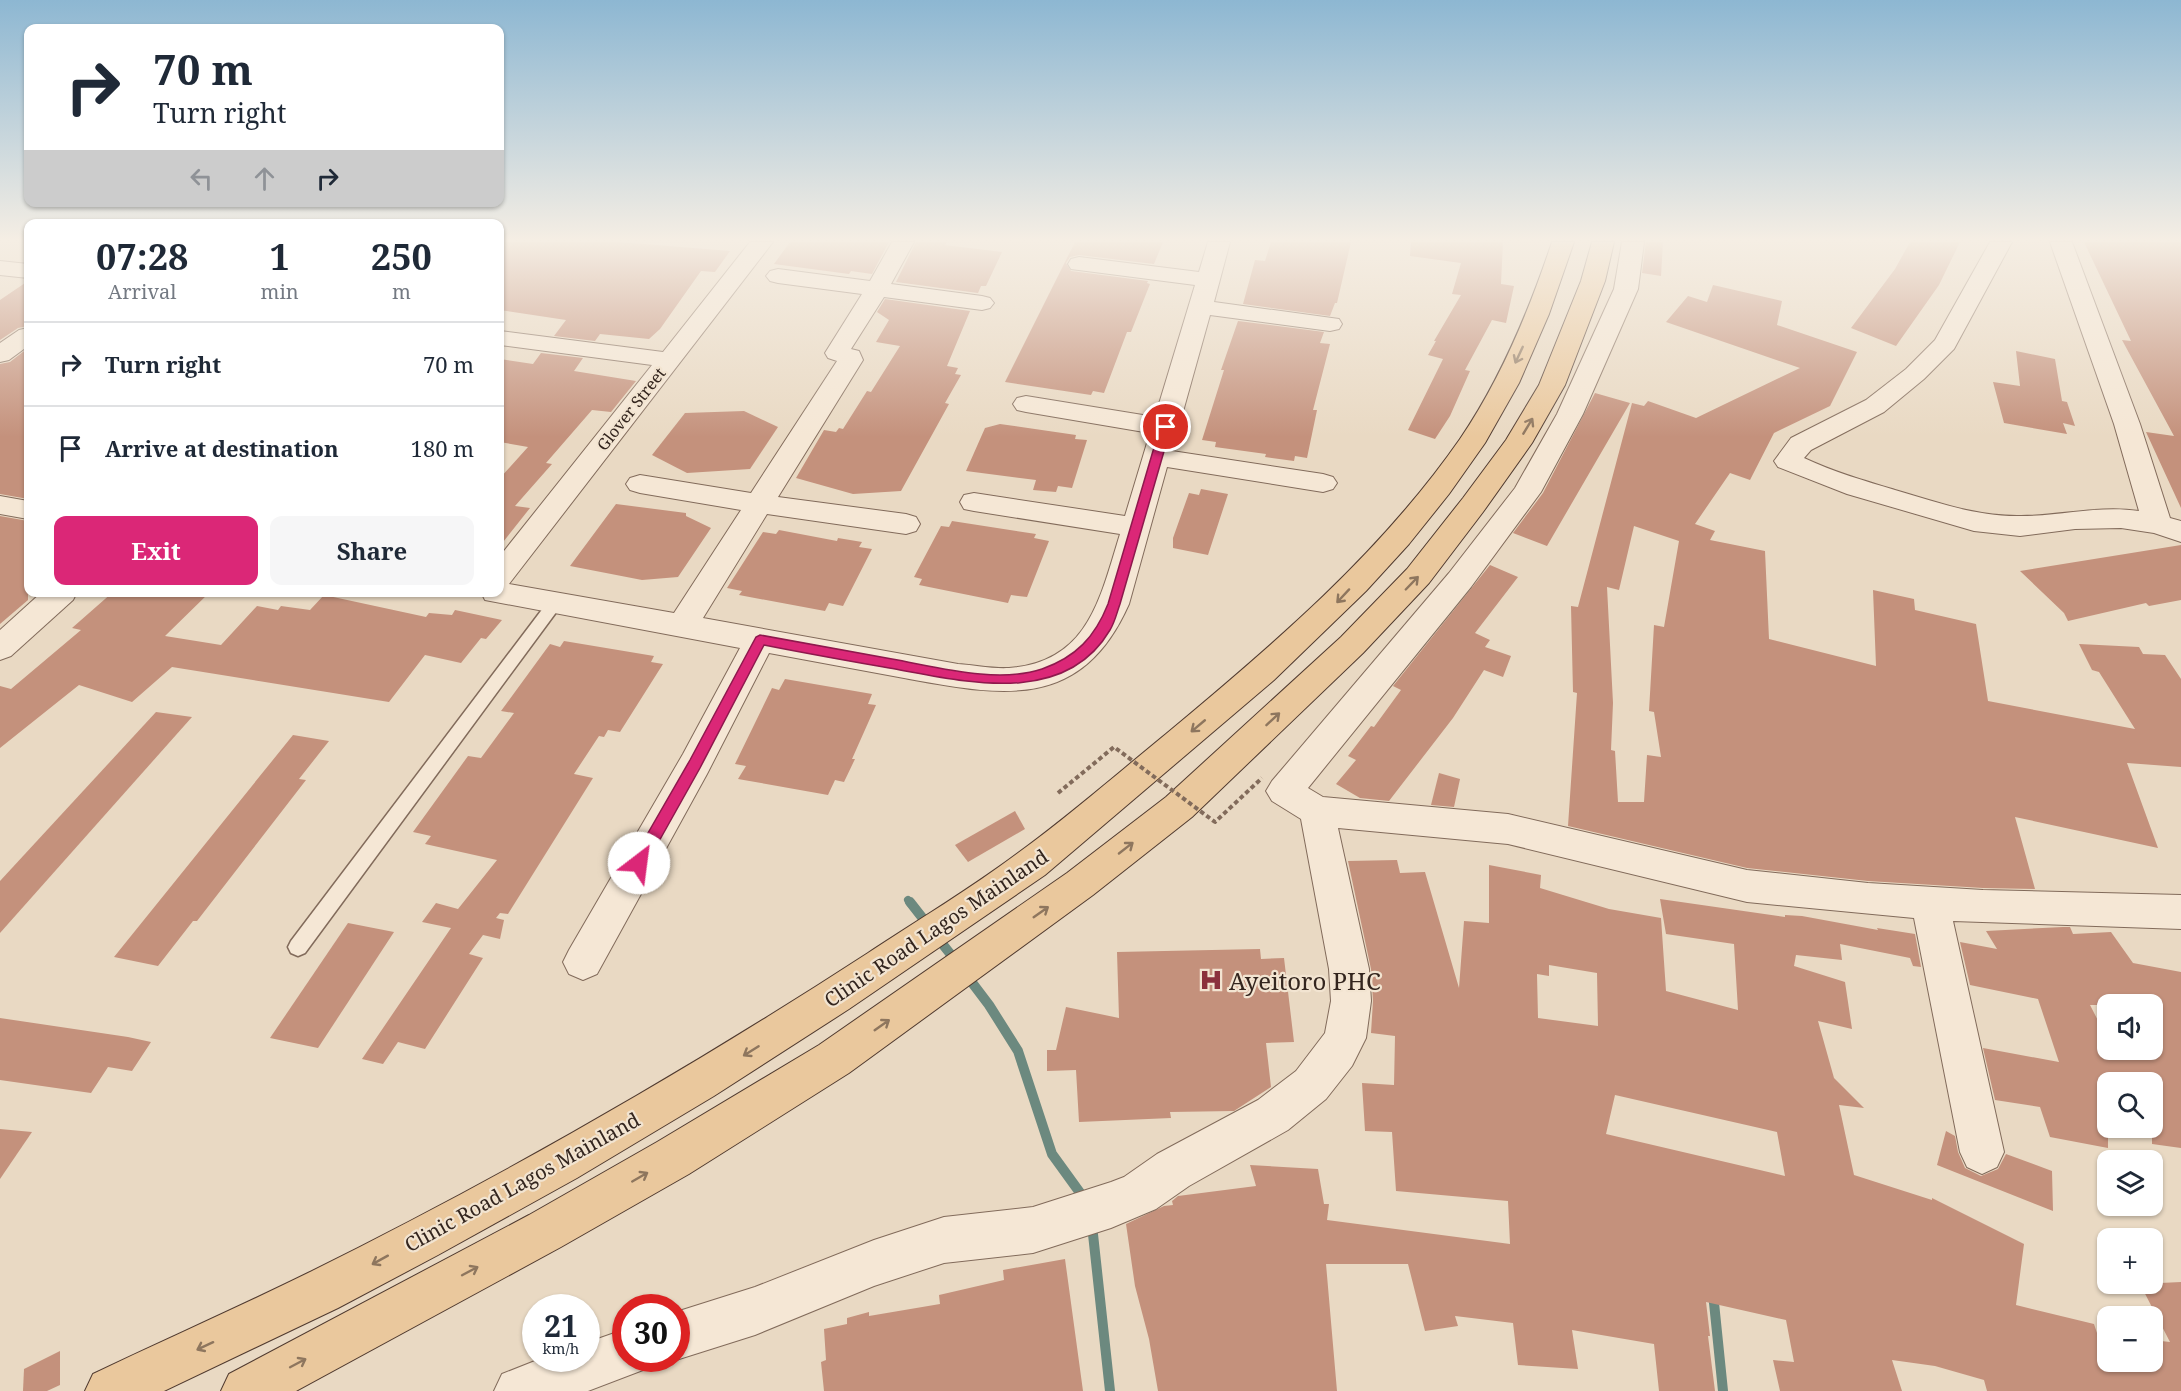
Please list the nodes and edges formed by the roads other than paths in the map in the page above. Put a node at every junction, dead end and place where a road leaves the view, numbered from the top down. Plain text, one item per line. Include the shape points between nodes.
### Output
1 (711, 307) edge
2 (866, 307) edge
3 (1200, 307) edge
4 (1258, 307) edge
5 (1539, 307) edge
6 (1583, 307) edge
7 (1618, 307) edge
8 (1965, 307) edge
9 (2085, 307) edge
10 (1330, 324) dead end
11 (24, 338) edge
12 (504, 339) edge
13 (0, 355) edge
14 (670, 360) junction
15 (1026, 404) dead end
16 (1166, 427) junction
17 (1157, 457) junction
18 (1323, 483) dead end
19 (640, 484) dead end
20 (974, 502) dead end
21 (760, 504) junction
22 (0, 505) edge
23 (24, 509) edge
24 (906, 524) dead end
25 (1137, 527) junction
26 (2169, 527) edge
27 (504, 571) edge
28 (504, 593) edge
29 (56, 597) edge
30 (555, 603) junction
31 (682, 626) junction
32 (760, 640) junction
33 (0, 648) edge
34 (1317, 811) junction
35 (1930, 902) junction
36 (2181, 912) edge
37 (298, 947) dead end
38 (583, 962) dead end
39 (1982, 1152) dead end
40 (690, 1332) edge
41 (612, 1358) edge
42 (110, 1391) edge
43 (246, 1391) edge
44 (519, 1391) edge

1 - 14 street, Glover Street
2 - 21 street via 837,353 850,356 849,360
3 - 16 street
4 - 10 street
5 -> 42 main road, Clinic Road Lagos Mainland via 1505,387 1459,460 1398,538 1328,613 1047,853 801,1020 667,1102 349,1277
43 -> 6 main road via 565,1220 834,1059 1080,884 1179,807 1352,645 1418,576 1518,443 1552,385
7 - 34 street via 1570,414 1527,492 1460,580 1284,791
8 - 26 street via 1945,344 1915,374 1875,406 1801,444 1788,461 1872,492 1988,523 2019,526 2114,518
9 - 26 street
11 - 13 street
12 - 14 street
14 - 27 street, Glover Street
15 - 16 street
16 - 17 street
17 - 18 street
17 - 25 street
19 - 21 street
20 - 25 street
21 - 24 street
21 - 31 street
22 - 23 street
25 - 32 street via 1105,628 1071,662 1043,674 1008,680 958,676
28 - 30 street
29 - 33 street
30 - 31 street
30 - 37 lane
31 - 32 street
32 - 38 street
34 - 35 street via 1508,829 1747,886
34 - 40 street via 1349,969 1351,1001 1345,1038 1311,1085 1273,1115 1173,1170 1140,1193 1111,1205 1033,1230 944,1240
35 - 36 street
35 - 39 street
41 - 44 street

